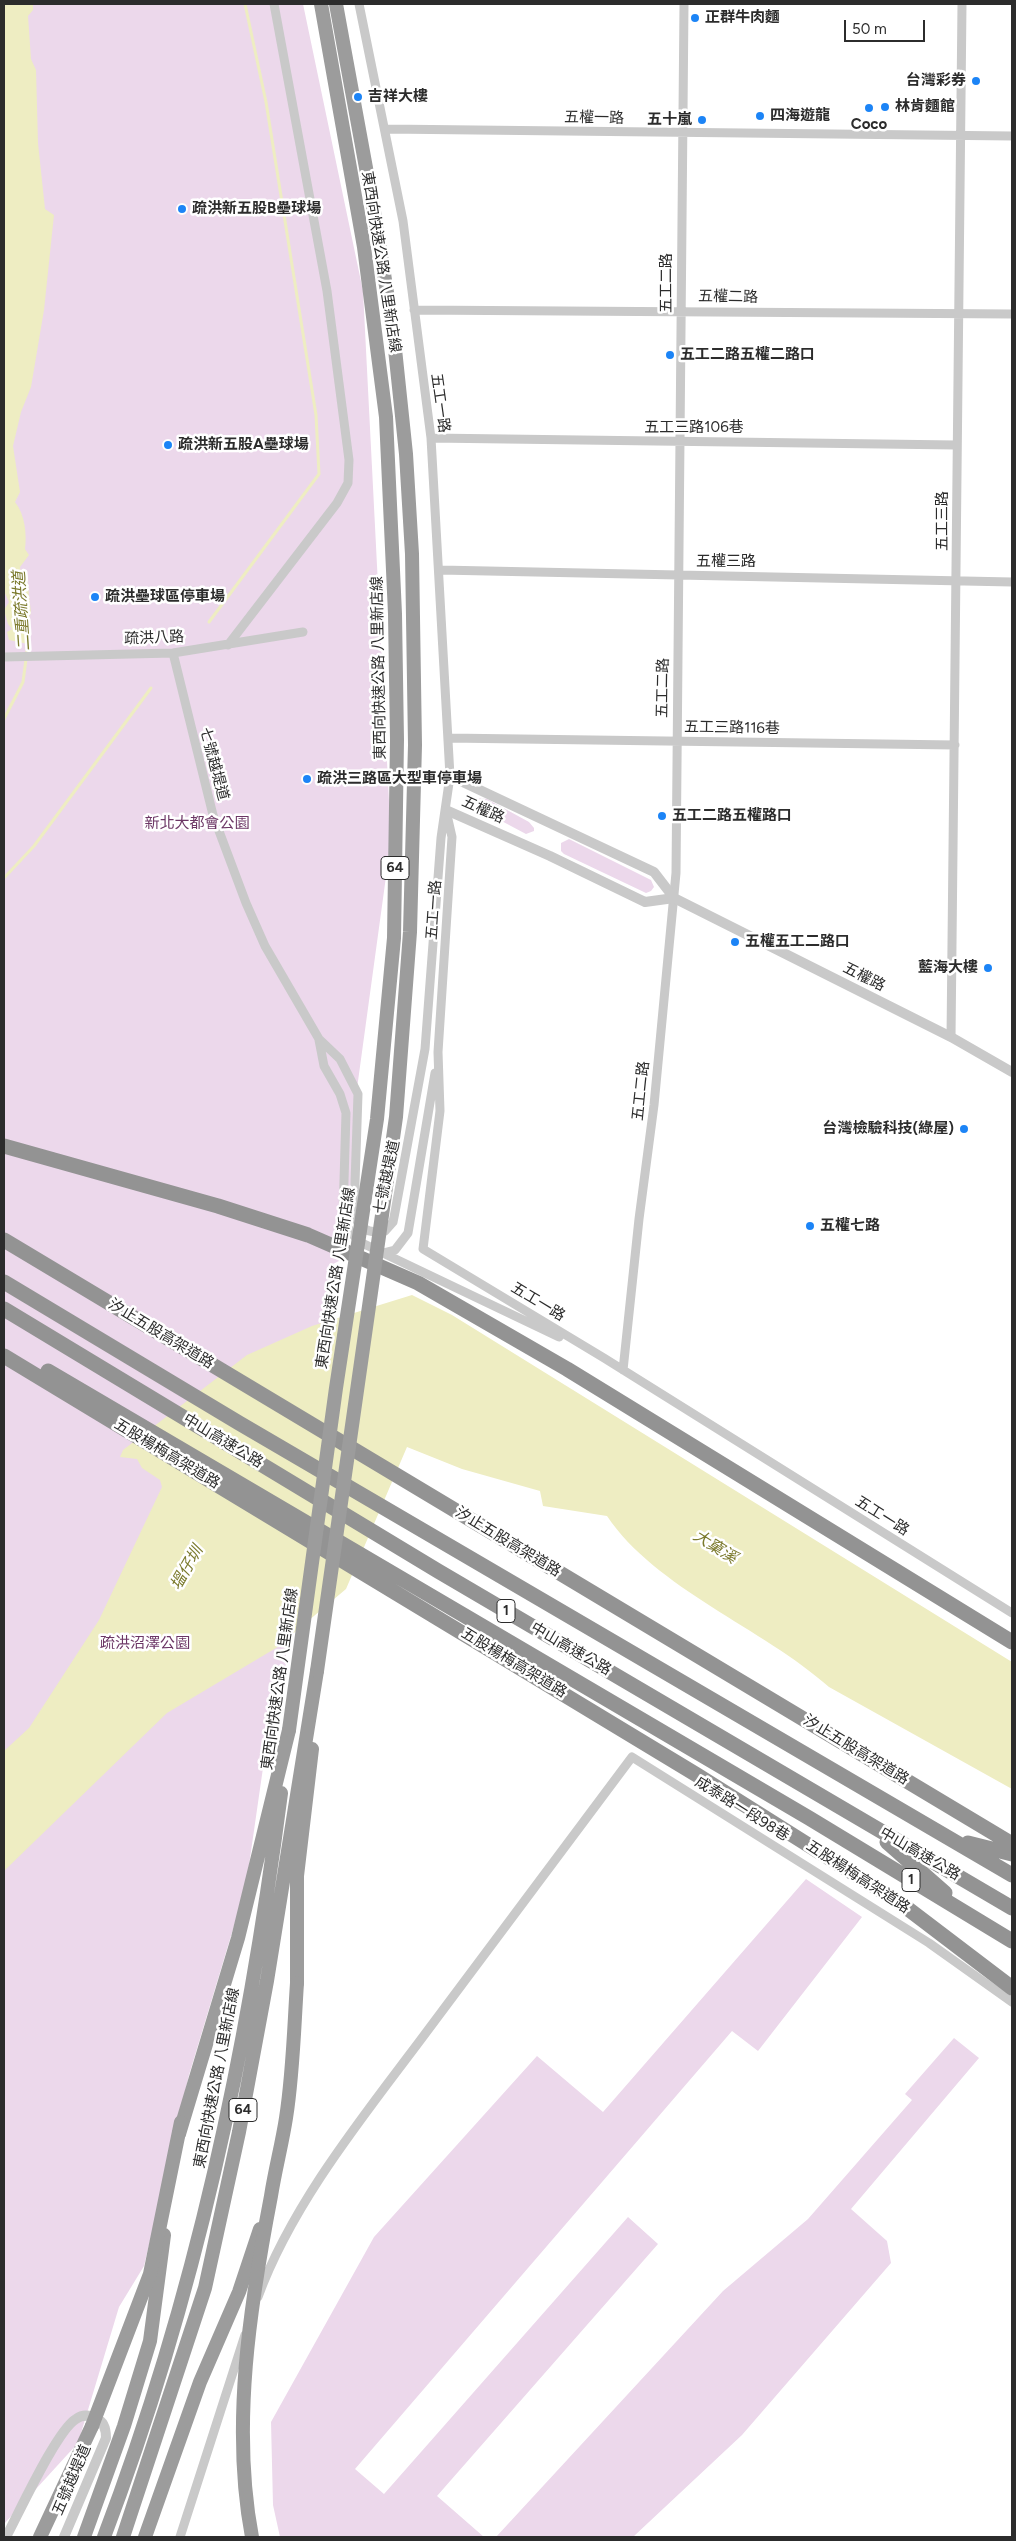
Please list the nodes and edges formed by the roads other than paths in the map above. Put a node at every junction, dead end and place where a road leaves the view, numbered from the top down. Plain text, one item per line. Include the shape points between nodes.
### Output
1 (274, 4) edge
2 (321, 4) edge
3 (336, 4) edge
4 (359, 4) edge
5 (684, 4) edge
6 (962, 4) edge
7 (386, 129) junction
8 (683, 132) junction
9 (962, 134) junction
10 (1012, 136) edge
11 (414, 310) junction
12 (681, 310) junction
13 (958, 313) junction
14 (1012, 314) edge
15 (432, 438) junction
16 (680, 443) junction
17 (956, 445) junction
18 (440, 570) junction
19 (679, 576) junction
20 (957, 582) junction
21 (1012, 582) edge
22 (303, 632) dead end
23 (228, 645) junction
24 (173, 653) junction
25 (6, 657) edge
26 (448, 738) junction
27 (675, 741) junction
28 (954, 745) junction
29 (450, 776) junction
30 (446, 810) junction
31 (674, 898) junction
32 (951, 1037) junction
33 (319, 1039) junction
34 (425, 1049) joint
35 (438, 1052) junction
36 (1012, 1072) edge
37 (4, 1146) edge
38 (4, 1240) edge
39 (382, 1253) junction
40 (4, 1282) edge
41 (4, 1309) edge
42 (4, 1344) edge
43 (4, 1356) edge
44 (604, 1358) junction
45 (623, 1370) junction
46 (1012, 1613) edge
47 (1012, 1642) edge
48 (317, 1671) junction
49 (289, 1730) junction
50 (860, 1818) junction
51 (951, 1839) junction
52 (1012, 1844) edge
53 (1012, 1854) edge
54 (1012, 1875) edge
55 (1012, 1908) edge
56 (1012, 1941) edge
57 (1012, 1951) edge
58 (1012, 1988) edge
59 (1012, 2002) edge
60 (181, 2122) junction
61 (270, 2197) junction
62 (6, 2537) edge
63 (40, 2537) edge
64 (64, 2537) edge
65 (84, 2537) edge
66 (104, 2537) edge
67 (122, 2537) edge
68 (145, 2537) edge
69 (180, 2537) edge
70 (252, 2537) edge

1 - 23 street via 327,291 349,460 348,483 337,503
2 - 49 highway, 東西向快速公路 八里新店線 / 64, bridge via 364,247 386,417 397,740 394,928 377,1119
3 - 48 highway, 東西向快速公路 八里新店線 / 64, bridge via 393,330 412,554 415,745 410,924 396,1117
4 - 7 street, 五工一路
5 - 8 street, 五工二路
6 - 9 street, 五工三路
7 - 8 street, 五權一路
7 - 11 street, 五工一路 via 403,221
8 - 9 street, 五權一路
8 - 12 street, 五工二路
9 - 10 street, 五權一路
9 - 13 street, 五工三路
11 - 12 street, 五權二路
11 - 15 street, 五工一路
12 - 13 street, 五權二路
12 - 16 street, 五工二路
13 - 14 street, 五權二路
13 - 17 street, 五工三路
15 - 16 street, 五工三路106巷
15 - 18 street, 五工一路
16 - 17 street, 五工三路106巷
16 - 19 street, 五工二路
17 - 20 street, 五工三路
18 - 19 street, 五權三路
18 - 26 street, 五工一路
19 - 20 street, 五權三路
19 - 27 street, 五工二路
20 - 21 street, 五權三路
20 - 28 street, 五工三路
22 - 23 street, 疏洪八路
23 - 24 street, 疏洪八路
24 - 25 street, 疏洪八路
24 - 33 street, 七號越堤道 via 213,815 229,860 265,946
26 - 27 street, 五工三路116巷
26 - 29 street, 五工一路
27 - 28 street, 五工三路116巷
27 - 31 street, 五工二路
28 - 32 street, 五工三路
29 - 30 street, 五工一路
29 - 31 street, 五權路 via 654,872
30 - 31 street, 五權路 via 645,902
30 - 34 street, 五工一路 via 441,838
30 - 35 street, 五工一路 via 452,837
31 - 32 street, 五權路
31 - 45 street, 五工二路
32 - 36 street, 五權路
33 - 34 street, 七號越堤道 via 340,1059 358,1094 354,1212 364,1229 375,1233 385,1231 392,1222
33 - 39 street, 七號越堤道 via 324,1066 346,1112 343,1215 346,1227 362,1244
35 - 39 street, 七號越堤道 via 408,1233 395,1250
35 - 44 street, 五工一路 via 440,1111 423,1248
37 - 47 highway, bridge via 308,1235 418,1282 576,1374
38 - 52 highway, 汐止五股高架道路, bridge
39 - 44 street, 七號越堤道
40 - 51 highway, 中山高速公路 / 1, bridge
41 - 50 highway, 中山高速公路 / 1, bridge via 438,1571
42 - 56 highway, 1, bridge via 801,1813
43 - 58 highway, 五股楊梅高架道路 / 1, bridge via 697,1775 899,1902
44 - 45 street, 五工一路
45 - 46 street, 五工一路
48 - 61 highway, bridge via 309,1784 297,1876 297,1983 289,2092
48 - 67 highway, 東西向快速公路 八里新店線 / 64 via 267,1981 205,2288
49 - 60 highway via 238,1938
49 - 66 highway, 東西向快速公路 八里新店線 / 64 via 268,1890 218,2161 167,2355
50 - 55 highway, 中山高速公路 / 1
50 - 57 highway
51 - 53 highway
51 - 54 highway, 中山高速公路 / 1
59 - 69 street, 成泰路一段98巷 via 929,1943 632,1757 362,2118 309,2196 266,2277
60 - 63 highway, bridge via 150,2274 92,2426
60 - 65 highway, bridge via 150,2341
61 - 68 highway, bridge via 239,2292 200,2382
61 - 70 highway, bridge via 247,2353 244,2473
62 - 64 street, 五號越堤道 via 61,2435 77,2418 88,2415 101,2420 106,2438

